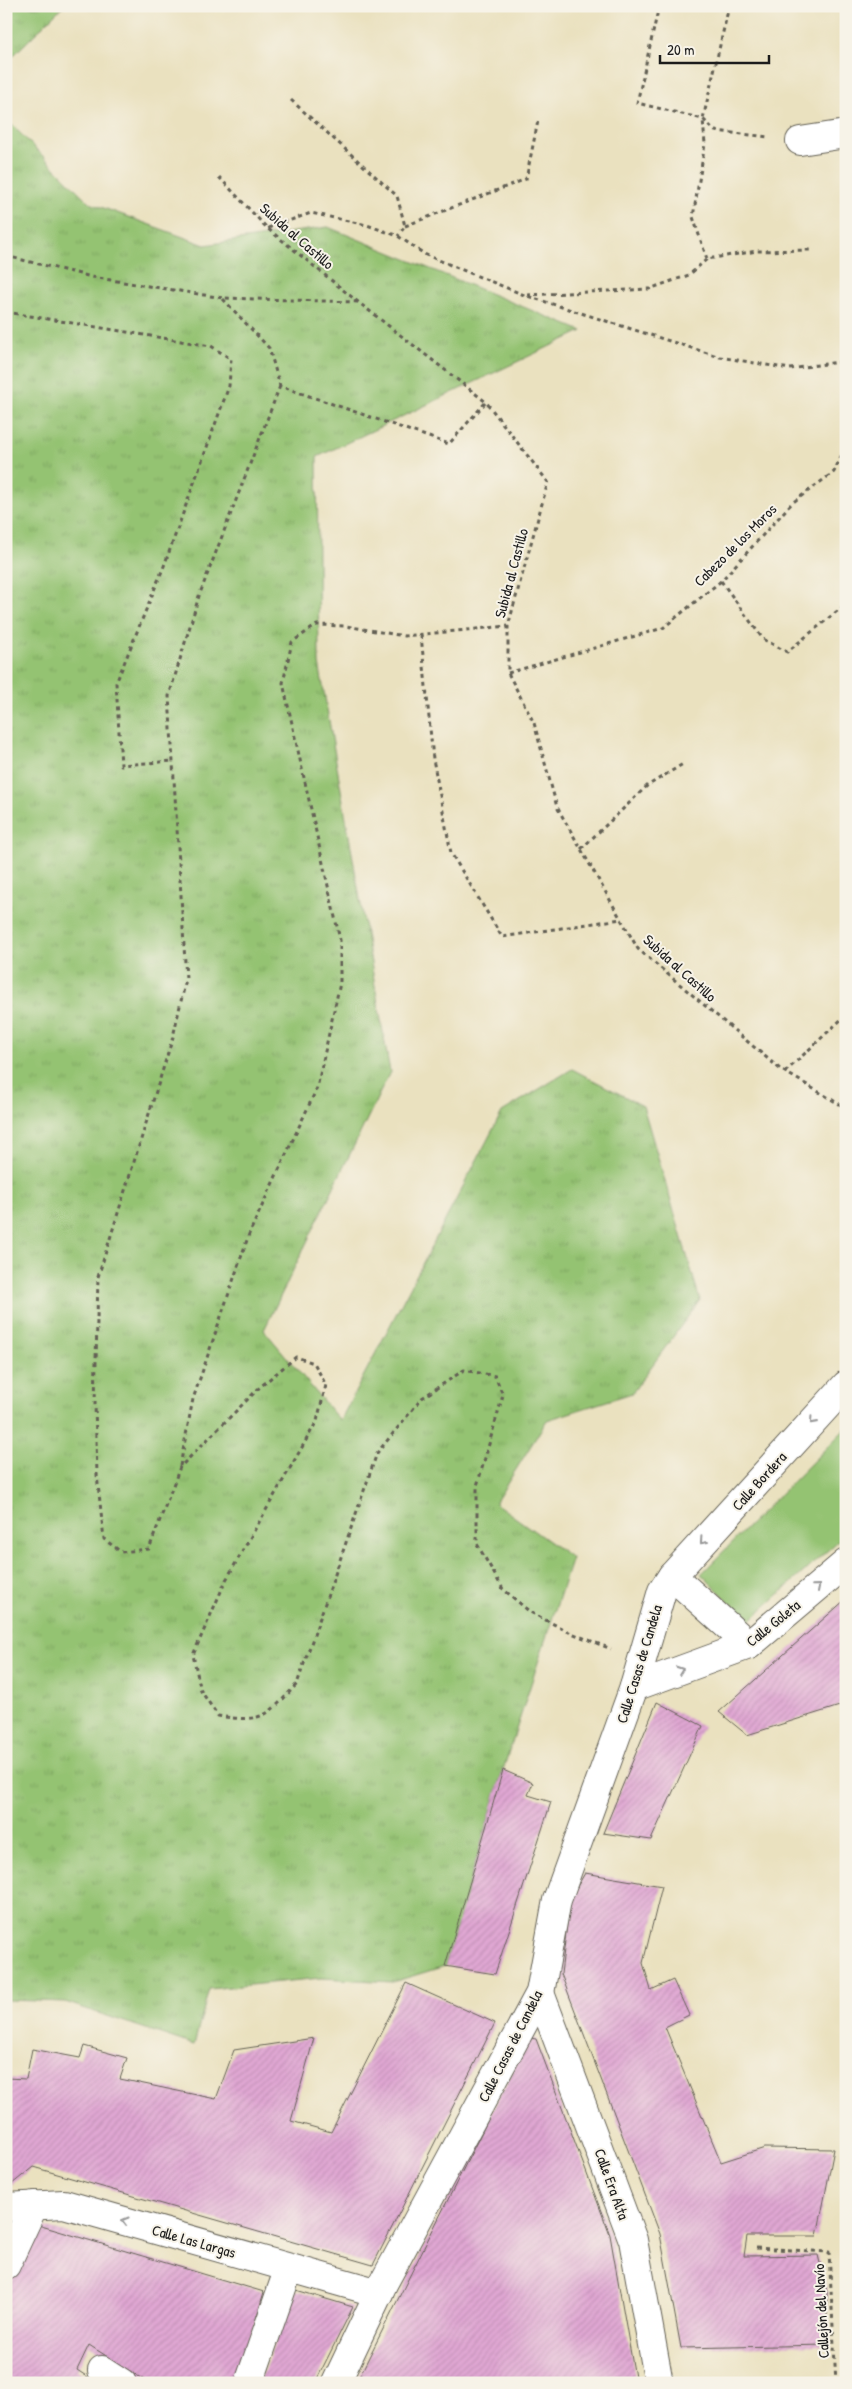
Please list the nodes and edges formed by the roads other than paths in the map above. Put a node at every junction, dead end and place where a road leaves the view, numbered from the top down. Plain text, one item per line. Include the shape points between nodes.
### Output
1 (846, 134) edge
2 (800, 141) road end
3 (846, 1385) edge
4 (846, 1563) edge
5 (672, 1576) junction
6 (749, 1645) junction
7 (634, 1687) junction
8 (540, 1993) junction
9 (34, 2205) junction
10 (6, 2207) edge
11 (6, 2264) edge
12 (289, 2268) junction
13 (379, 2292) junction
14 (249, 2383) edge
15 (336, 2383) edge
16 (659, 2383) edge

1 - 2 street
3 -> 5 street, Calle Bordera
6 -> 4 street, Calle Goleta
5 - 6 street
5 - 7 street, Calle Casas de Candela via 662,1591
7 -> 6 street, Calle Goleta
7 - 8 street, Calle Casas de Candela via 558,1900
8 - 13 street, Calle Casas de Candela
8 - 16 street, Calle Era Alta via 633,2240
9 - 10 street, Calle Las Largas
9 - 11 street
12 -> 9 street, Calle Las Largas via 64,2204
12 - 13 street, Calle Las Largas
12 - 14 street
13 - 15 street, Calle Casas de Candela

